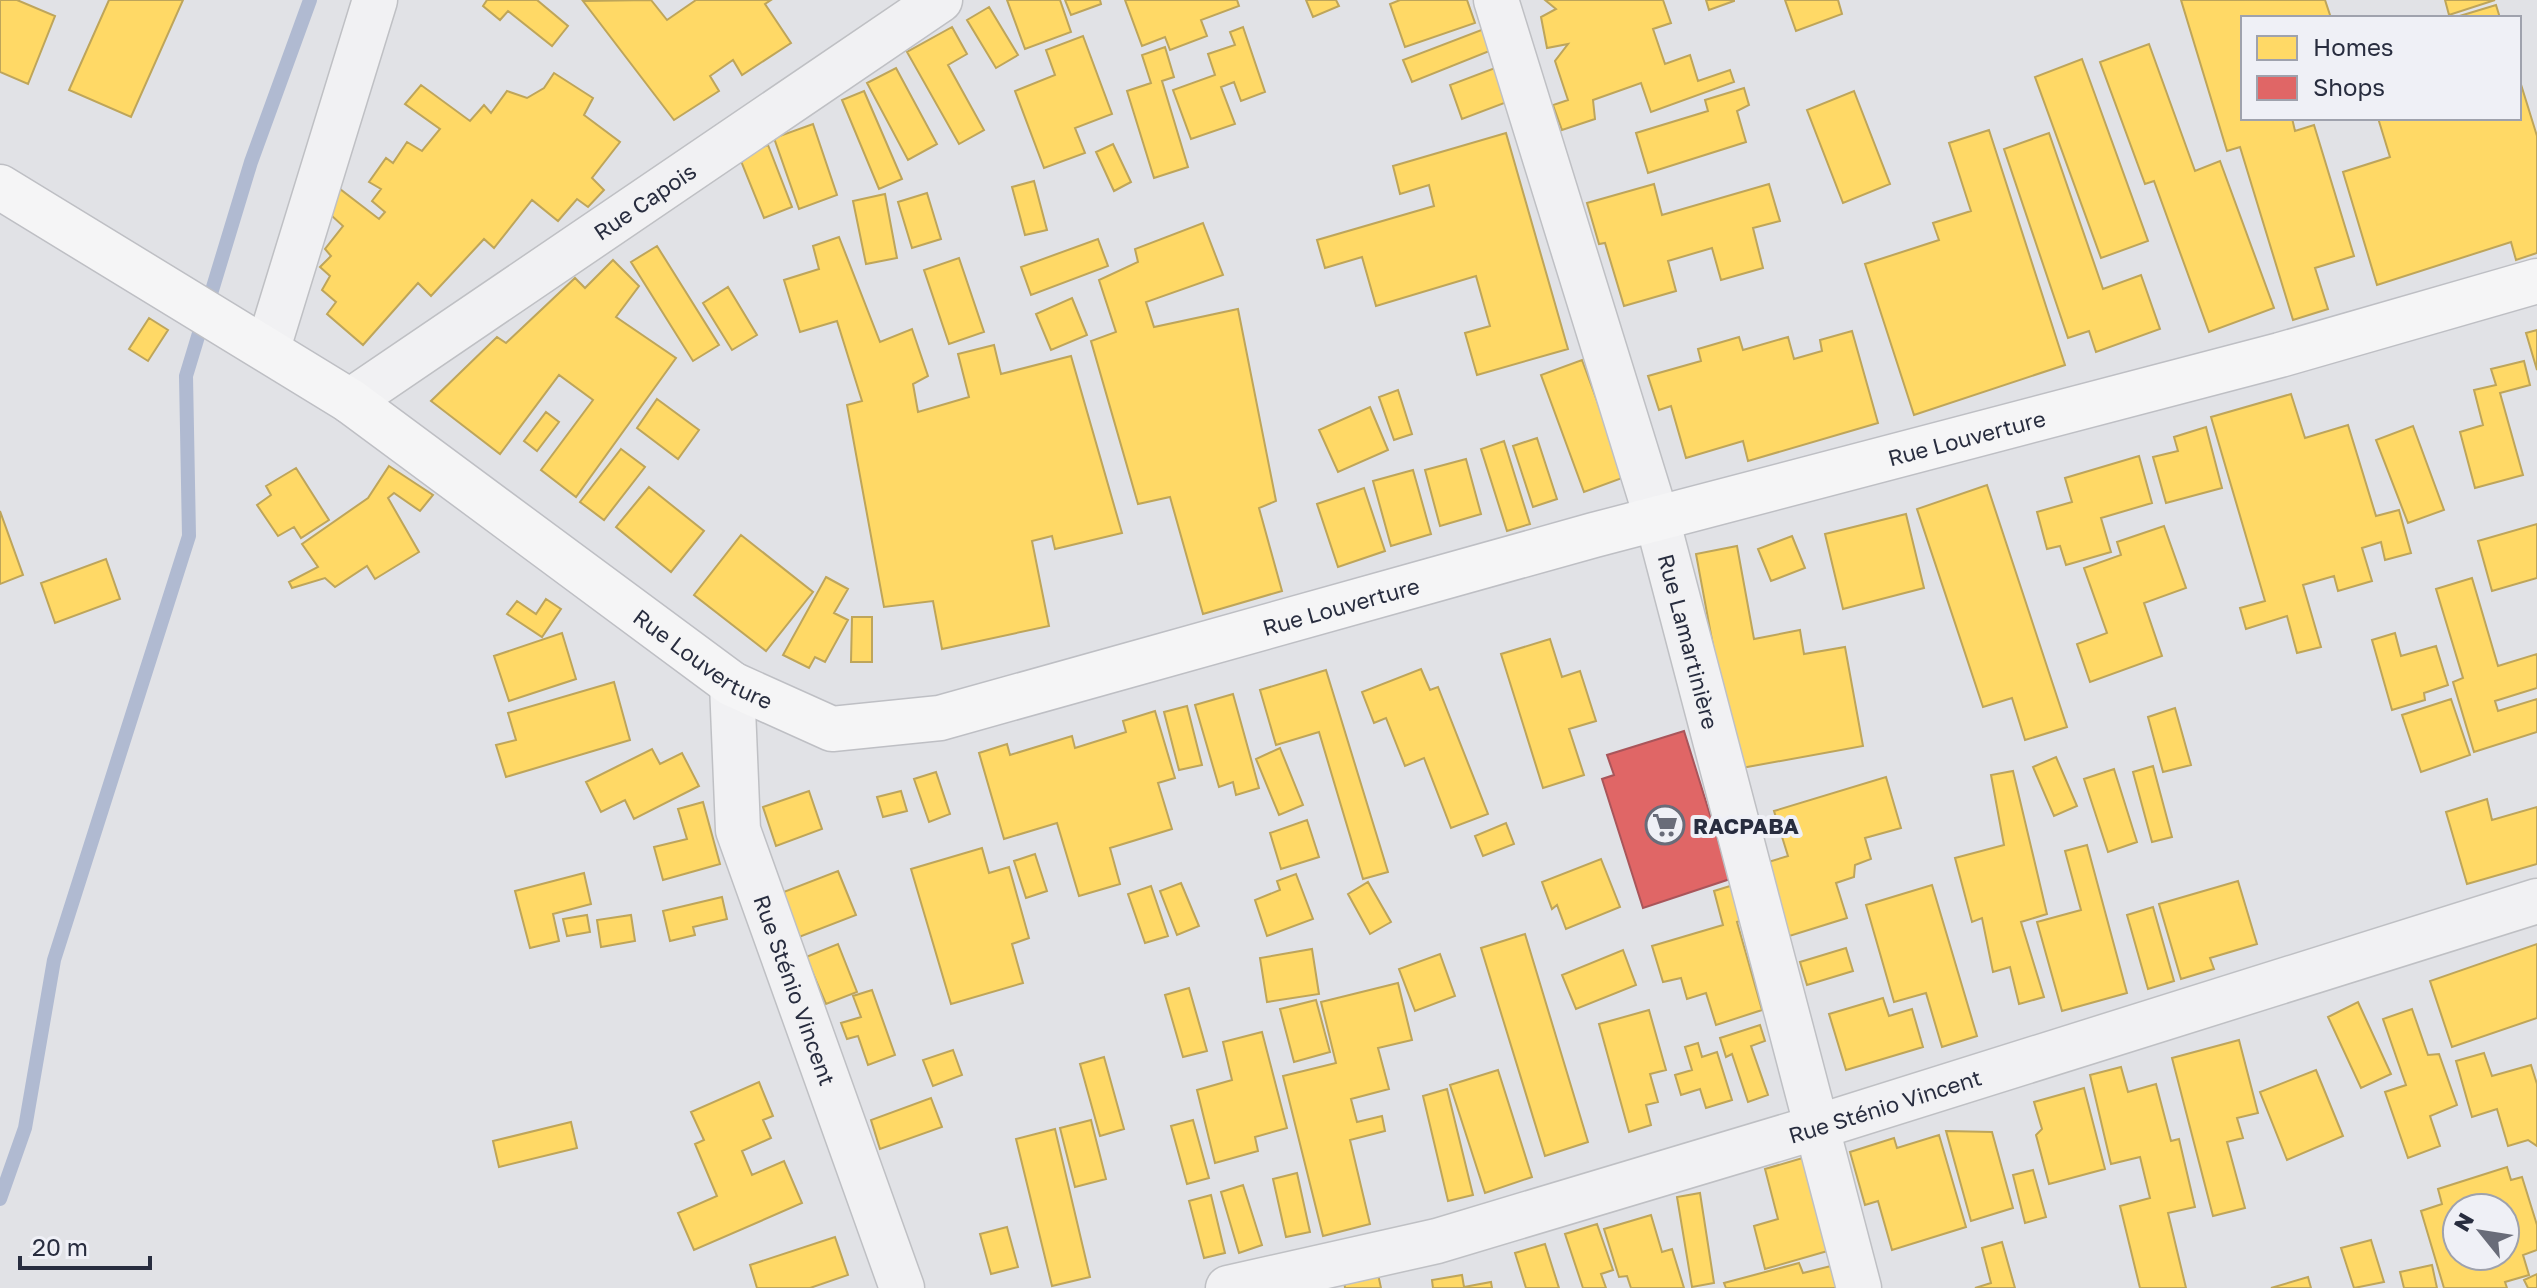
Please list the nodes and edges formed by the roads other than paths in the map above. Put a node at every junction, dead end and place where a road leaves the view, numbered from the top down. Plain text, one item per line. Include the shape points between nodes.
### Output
1 (375, 0) edge
2 (940, 0) edge
3 (1496, 0) edge
4 (0, 187) edge
5 (2537, 281) edge
6 (254, 341) junction
7 (350, 401) junction
8 (1657, 519) junction
9 (732, 684) junction
10 (2537, 901) edge
11 (1817, 1127) junction
12 (902, 1288) edge
13 (1228, 1288) edge
14 (1859, 1288) edge

1 - 6 street
2 - 7 street, Rue Capois
3 - 8 street, Rue Lamartinière
4 - 6 main road, Rue Louverture
5 - 8 main road, Rue Louverture via 2280,355
6 - 7 main road, Rue Louverture
7 - 9 main road, Rue Louverture
8 - 9 main road, Rue Louverture via 940,718 832,729
8 - 11 street, Rue Lamartinière
9 - 12 street, Rue Sténio Vincent via 738,830
10 - 11 street, Rue Sténio Vincent
11 - 13 street, Rue Sténio Vincent via 1437,1241
11 - 14 street, Rue Lamartinière

